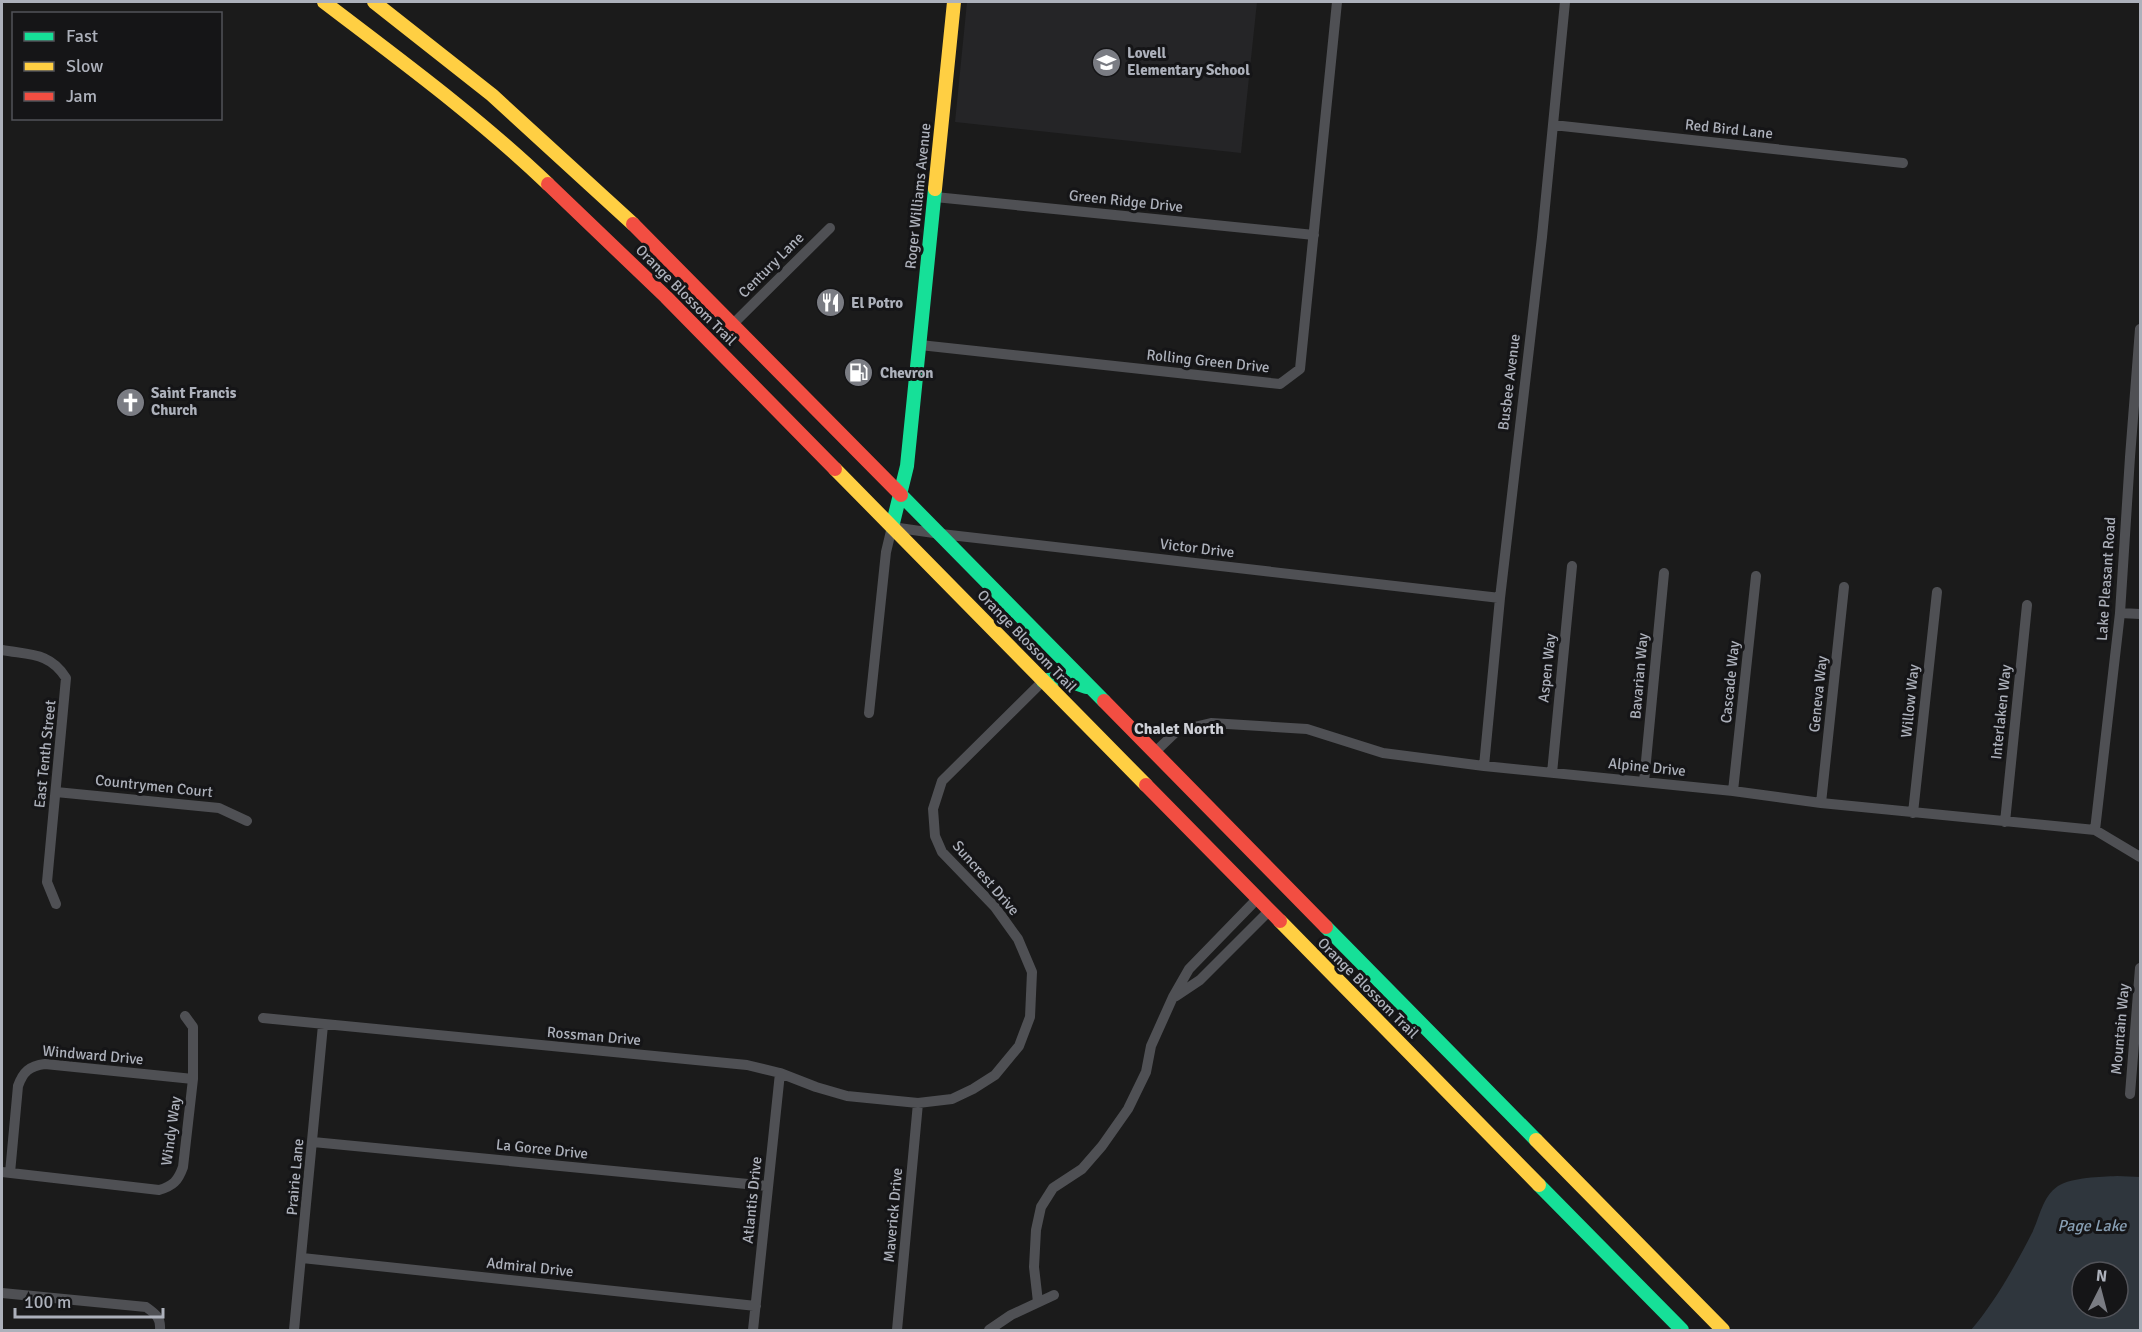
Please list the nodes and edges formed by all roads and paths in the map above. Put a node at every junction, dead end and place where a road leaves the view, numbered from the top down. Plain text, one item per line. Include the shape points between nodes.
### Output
1 (324, 2) edge
2 (374, 2) edge
3 (954, 2) edge
4 (1337, 2) edge
5 (1565, 2) edge
6 (1553, 124) junction
7 (543, 139) junction
8 (524, 161) junction
9 (1903, 163) dead end
10 (935, 197) junction
11 (830, 228) dead end
12 (1314, 235) junction
13 (734, 324) junction
14 (2140, 329) edge
15 (712, 344) junction
16 (920, 345) junction
17 (2135, 457) edge
18 (901, 493) junction
19 (892, 527) junction
20 (941, 534) junction
21 (1572, 566) dead end
22 (1664, 573) dead end
23 (1756, 576) dead end
24 (1844, 587) dead end
25 (1937, 592) dead end
26 (1500, 598) junction
27 (2027, 605) dead end
28 (2120, 613) junction
29 (2140, 614) edge
30 (2, 650) edge
31 (1043, 681) junction
32 (1095, 691) junction
33 (869, 713) dead end
34 (1155, 752) junction
35 (1484, 766) junction
36 (1552, 773) junction
37 (1644, 782) junction
38 (1733, 791) junction
39 (56, 792) junction
40 (1821, 804) junction
41 (1913, 813) junction
42 (247, 821) dead end
43 (2005, 822) junction
44 (2096, 830) junction
45 (2140, 857) edge
46 (1257, 899) junction
47 (56, 904) dead end
48 (1269, 911) junction
49 (2140, 968) edge
50 (1173, 997) junction
51 (185, 1016) dead end
52 (263, 1018) dead end
53 (323, 1025) junction
54 (780, 1073) junction
55 (193, 1079) junction
56 (1457, 1081) junction
57 (2130, 1094) dead end
58 (918, 1103) junction
59 (313, 1142) junction
60 (6, 1173) edge
61 (768, 1186) junction
62 (302, 1258) junction
63 (2, 1293) edge
64 (1054, 1295) dead end
65 (1038, 1302) junction
66 (756, 1306) junction
67 (160, 1330) edge
68 (294, 1330) edge
69 (753, 1330) edge
70 (897, 1330) edge
71 (989, 1330) edge
72 (1682, 1330) edge
73 (1723, 1330) edge

1 - 8 main road, Orange Blossom Trail
2 - 7 main road, Orange Blossom Trail
3 - 10 main road, Roger Williams Avenue
4 - 12 street, Rolling Green Drive
5 - 6 street, Busbee Avenue
6 - 9 street, Red Bird Lane
6 - 26 street, Busbee Avenue
7 - 8 main road
7 - 13 main road, Orange Blossom Trail
8 - 15 main road, Orange Blossom Trail
10 - 12 street, Green Ridge Drive
10 - 16 main road, Roger Williams Avenue
11 - 13 street, Century Lane
12 - 16 street, Rolling Green Drive via 1300,369 1280,384
13 - 15 main road
13 - 18 main road, Orange Blossom Trail
14 - 17 street, Lake Pleasant Road
15 - 19 main road, Orange Blossom Trail
16 - 18 main road, Roger Williams Avenue
17 - 28 street, Lake Pleasant Road
18 - 19 main road, Roger Williams Avenue
18 - 20 main road, Orange Blossom Trail
19 - 20 street, Victor Drive
19 - 31 main road, Orange Blossom Trail
19 - 33 street, Roger Williams Avenue
20 - 26 street, Victor Drive
20 - 32 main road, Orange Blossom Trail
21 - 36 street, Aspen Way
22 - 37 street, Bavarian Way
23 - 38 street, Cascade Way
24 - 40 street, Geneva Way
25 - 41 street, Willow Way
26 - 35 street, Busbee Avenue
27 - 43 street, Interlaken Way
28 - 29 street
28 - 44 street, Lake Pleasant Road
30 - 39 street, East Tenth Street via 43,656 59,667 66,678
31 - 32 main road via 1060,678
31 - 46 main road, Orange Blossom Trail
31 - 58 street, Suncrest Drive via 942,781 932,818 942,852 995,907 1018,939 1032,972 1030,1017 1019,1046 995,1075 952,1099
32 - 34 main road, Orange Blossom Trail
34 - 35 street, Alpine Drive via 1178,731 1211,723 1307,729 1383,753
34 - 56 main road, Orange Blossom Trail
35 - 36 street, Alpine Drive
36 - 37 street, Alpine Drive
37 - 38 street, Alpine Drive
38 - 40 street, Alpine Drive
39 - 42 street, Countrymen Court via 219,808
39 - 47 street, East Tenth Street via 47,882
40 - 41 street, Alpine Drive
41 - 43 street, Alpine Drive
43 - 44 street, Alpine Drive
44 - 45 street, Alpine Drive
46 - 48 main road, Orange Blossom Trail
46 - 50 street via 1190,969
48 - 50 street via 1200,980
48 - 56 main road, Orange Blossom Trail
49 - 57 street, Mountain Way
50 - 65 street via 1128,1109 1082,1169 1053,1188 1041,1207 1034,1267
51 - 55 street, Windy Way via 193,1027
52 - 53 street, Rossman Drive
53 - 54 street, Rossman Drive via 747,1065
53 - 59 street, Prairie Lane
54 - 58 street, Rossman Drive via 847,1096
54 - 61 street, Atlantis Drive
55 - 60 street, Windward Drive via 34,1065 22,1074 18,1086
55 - 60 street, Windy Way via 183,1167 179,1180 170,1187 159,1190
56 - 72 main road, Orange Blossom Trail
56 - 73 main road, Orange Blossom Trail
58 - 70 street, Maverick Drive
59 - 61 street, La Gorce Drive
59 - 62 street, Prairie Lane
61 - 66 street, Atlantis Drive
62 - 66 street, Admiral Drive
62 - 68 street, Prairie Lane
63 - 67 street via 146,1307 157,1314
64 - 65 street
65 - 71 street
66 - 69 street, Atlantis Drive

